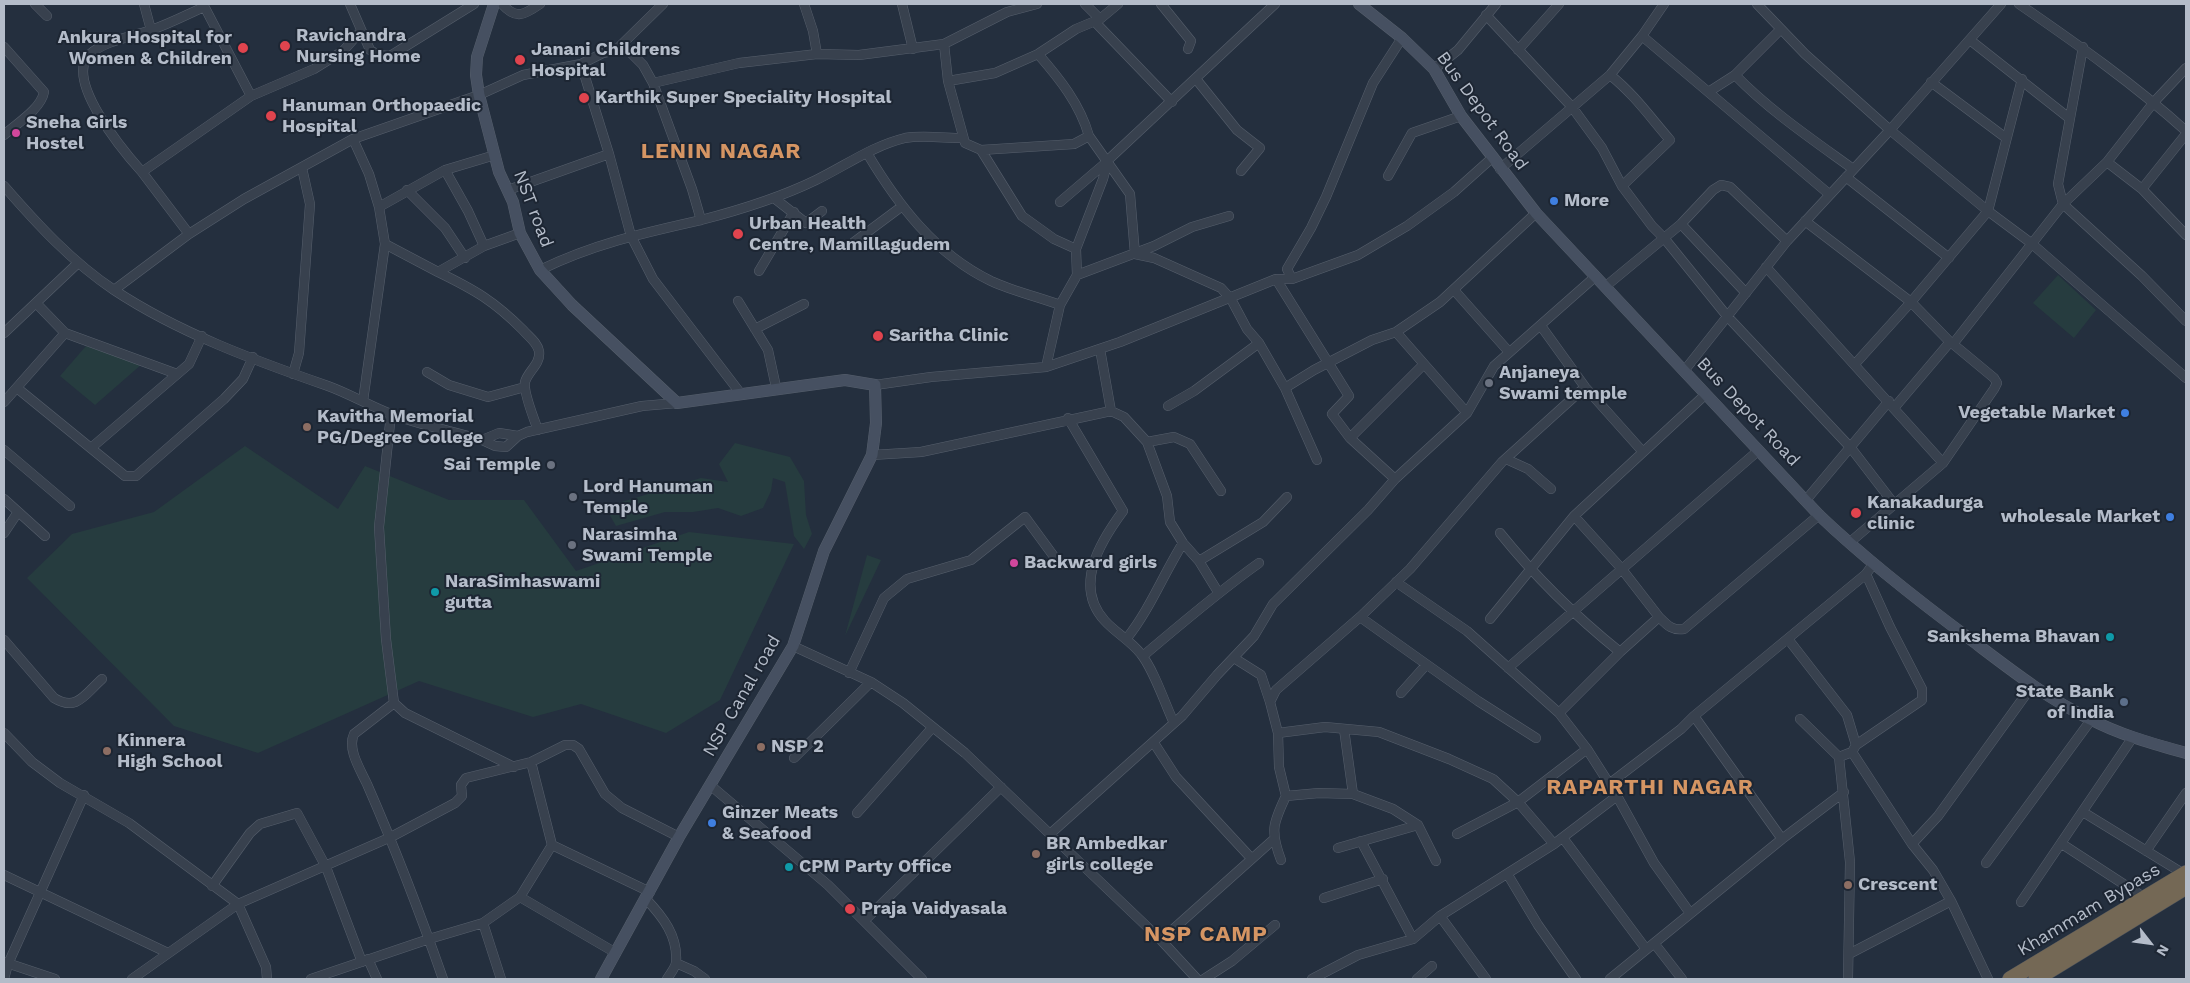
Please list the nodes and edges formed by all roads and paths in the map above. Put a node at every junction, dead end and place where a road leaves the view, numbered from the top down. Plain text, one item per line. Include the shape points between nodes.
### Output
1 (35, 4) edge
2 (144, 4) edge
3 (474, 4) edge
4 (494, 4) edge
5 (502, 4) edge
6 (540, 4) edge
7 (663, 4) edge
8 (804, 4) edge
9 (902, 4) edge
10 (1037, 4) edge
11 (1085, 4) edge
12 (1118, 4) edge
13 (1161, 4) edge
14 (1275, 4) edge
15 (1359, 4) edge
16 (1496, 4) edge
17 (1559, 4) edge
18 (1664, 4) edge
19 (1757, 4) edge
20 (2001, 4) edge
21 (2019, 4) edge
22 (353, 5) edge
23 (203, 6) edge
24 (1005, 8) edge
25 (1486, 15) junction
26 (47, 16) dead end
27 (1097, 20) junction
28 (1781, 29) junction
29 (151, 30) junction
30 (361, 31) junction
31 (1642, 36) junction
32 (1402, 38) junction
33 (1970, 40) junction
34 (944, 44) junction
35 (4, 46) edge
36 (2082, 47) junction
37 (913, 49) junction
38 (1188, 49) dead end
39 (616, 50) junction
40 (1518, 50) junction
41 (817, 54) junction
42 (1038, 54) junction
43 (581, 64) junction
44 (2186, 68) edge
45 (1434, 69) junction
46 (1610, 75) junction
47 (1736, 75) junction
48 (2022, 79) junction
49 (1196, 80) junction
50 (948, 81) junction
51 (1931, 82) junction
52 (653, 83) junction
53 (1710, 91) junction
54 (479, 94) junction
55 (251, 96) junction
56 (1172, 102) junction
57 (2154, 102) junction
58 (1572, 107) junction
59 (1461, 116) junction
60 (2069, 118) junction
61 (1890, 130) junction
62 (2186, 132) edge
63 (4, 135) edge
64 (1088, 136) junction
65 (962, 138) junction
66 (2006, 138) junction
67 (353, 139) junction
68 (981, 150) junction
69 (867, 153) junction
70 (610, 154) junction
71 (495, 155) junction
72 (1492, 158) junction
73 (1108, 160) junction
74 (2107, 162) junction
75 (302, 168) junction
76 (1500, 169) junction
77 (1853, 169) junction
78 (445, 170) junction
79 (1241, 171) dead end
80 (142, 172) junction
81 (1388, 176) dead end
82 (1846, 177) junction
83 (4, 186) edge
84 (1622, 186) junction
85 (2142, 189) junction
86 (407, 190) junction
87 (508, 190) junction
88 (1830, 194) junction
89 (774, 198) junction
90 (1060, 202) dead end
91 (2063, 204) junction
92 (379, 207) junction
93 (902, 207) junction
94 (822, 211) dead end
95 (1988, 211) junction
96 (794, 212) junction
97 (1536, 213) junction
98 (1229, 216) dead end
99 (700, 220) junction
100 (1805, 221) junction
101 (1681, 224) junction
102 (2184, 230) edge
103 (520, 233) junction
104 (189, 234) junction
105 (631, 236) junction
106 (1664, 238) junction
107 (1787, 241) junction
108 (2031, 243) junction
109 (385, 244) junction
110 (850, 245) dead end
111 (484, 246) junction
112 (1076, 249) junction
113 (1135, 254) junction
114 (465, 258) junction
115 (1949, 258) junction
116 (78, 263) junction
117 (1766, 267) junction
118 (540, 270) junction
119 (759, 271) dead end
120 (438, 272) junction
121 (1077, 275) junction
122 (1596, 276) junction
123 (1276, 279) junction
124 (1292, 279) junction
125 (1606, 286) junction
126 (114, 290) junction
127 (1454, 290) junction
128 (1746, 293) junction
129 (1231, 299) junction
130 (738, 301) dead end
131 (1911, 302) junction
132 (36, 303) junction
133 (804, 304) dead end
134 (1060, 305) junction
135 (1727, 316) junction
136 (2186, 321) edge
137 (1541, 326) junction
138 (756, 329) junction
139 (1396, 332) junction
140 (4, 333) edge
141 (65, 333) junction
142 (202, 336) junction
143 (1259, 343) junction
144 (1951, 343) junction
145 (1100, 350) junction
146 (1509, 352) junction
147 (253, 357) junction
148 (1329, 363) junction
149 (1855, 364) junction
150 (1423, 365) junction
151 (1046, 367) junction
152 (1684, 370) junction
153 (427, 372) dead end
154 (177, 374) junction
155 (293, 374) junction
156 (2186, 378) edge
157 (874, 385) junction
158 (525, 387) junction
159 (1586, 387) junction
160 (17, 388) junction
161 (776, 388) junction
162 (1285, 388) junction
163 (741, 394) junction
164 (1706, 394) junction
165 (363, 401) junction
166 (4, 402) edge
167 (677, 403) junction
168 (1892, 404) junction
169 (1168, 406) dead end
170 (1111, 411) junction
171 (1467, 413) junction
172 (391, 414) junction
173 (1068, 418) junction
174 (538, 430) junction
175 (1350, 438) junction
176 (1147, 442) junction
177 (91, 448) junction
178 (1851, 448) junction
179 (4, 450) edge
180 (1759, 450) junction
181 (1643, 452) junction
182 (872, 455) junction
183 (1506, 459) junction
184 (1317, 460) dead end
185 (1943, 463) junction
186 (1395, 479) junction
187 (1551, 489) dead end
188 (1220, 490) dead end
189 (1287, 498) dead end
190 (4, 499) edge
191 (1806, 500) junction
192 (1894, 504) junction
193 (70, 506) dead end
194 (18, 512) junction
195 (1819, 515) junction
196 (1574, 516) junction
197 (4, 533) edge
198 (1500, 533) dead end
199 (45, 536) dead end
200 (1183, 543) junction
201 (1848, 543) junction
202 (1199, 561) junction
203 (1058, 562) dead end
204 (1259, 563) dead end
205 (1874, 563) junction
206 (1621, 568) junction
207 (1530, 570) junction
208 (1866, 574) junction
209 (1396, 582) junction
210 (1218, 592) junction
211 (1571, 612) junction
212 (1360, 617) junction
213 (1659, 617) junction
214 (1490, 619) dead end
215 (1127, 638) junction
216 (1788, 639) junction
217 (4, 640) edge
218 (793, 646) junction
219 (1620, 652) junction
220 (1143, 656) junction
221 (1234, 658) junction
222 (1426, 665) junction
223 (1508, 668) junction
224 (849, 673) junction
225 (102, 679) dead end
226 (871, 682) junction
227 (2032, 686) junction
228 (1401, 694) dead end
229 (1270, 702) junction
230 (394, 703) junction
231 (1559, 712) junction
232 (1694, 716) junction
233 (1800, 719) dead end
234 (2091, 720) junction
235 (1174, 723) junction
236 (932, 728) junction
237 (1344, 729) junction
238 (4, 733) edge
239 (1278, 733) junction
240 (2133, 737) junction
241 (1536, 738) dead end
242 (1154, 743) junction
243 (1854, 748) junction
244 (1587, 749) junction
245 (2186, 753) edge
246 (1839, 757) junction
247 (794, 758) dead end
248 (531, 762) junction
249 (514, 767) junction
250 (1609, 784) junction
251 (710, 785) junction
252 (1001, 787) junction
253 (1844, 792) junction
254 (2186, 793) edge
255 (1353, 794) junction
256 (84, 795) junction
257 (1286, 796) junction
258 (1616, 796) junction
259 (1518, 802) junction
260 (2083, 812) junction
261 (857, 813) dead end
262 (1418, 825) junction
263 (1050, 834) junction
264 (1457, 834) dead end
265 (679, 837) junction
266 (391, 838) junction
267 (1563, 838) junction
268 (1782, 839) junction
269 (1273, 840) junction
270 (1361, 841) junction
271 (1554, 844) junction
272 (1912, 844) junction
273 (2062, 844) junction
274 (552, 845) junction
275 (1338, 848) dead end
276 (2146, 851) junction
277 (1250, 858) junction
278 (1281, 860) dead end
279 (1436, 861) dead end
280 (1986, 863) dead end
281 (326, 867) junction
282 (4, 875) edge
283 (1508, 875) junction
284 (2186, 878) edge
285 (1383, 880) junction
286 (212, 886) junction
287 (40, 893) junction
288 (648, 896) junction
289 (520, 897) junction
290 (1324, 898) dead end
291 (2145, 898) junction
292 (1951, 901) junction
293 (2020, 902) dead end
294 (238, 904) junction
295 (1690, 913) junction
296 (1440, 916) junction
297 (864, 921) junction
298 (482, 923) junction
299 (1275, 925) dead end
300 (429, 939) junction
301 (1413, 939) junction
302 (1161, 940) junction
303 (1650, 946) junction
304 (168, 953) junction
305 (616, 953) junction
306 (1849, 954) junction
307 (365, 960) junction
308 (6, 963) edge
309 (676, 963) junction
310 (1432, 966) dead end
311 (334, 976) edge
312 (4, 979) edge
313 (55, 979) edge
314 (132, 979) edge
315 (267, 979) edge
316 (311, 979) edge
317 (377, 979) edge
318 (443, 979) edge
319 (501, 979) edge
320 (601, 979) edge
321 (667, 979) edge
322 (705, 979) edge
323 (922, 979) edge
324 (1197, 979) edge
325 (1204, 979) edge
326 (1312, 979) edge
327 (1417, 979) edge
328 (1486, 979) edge
329 (1576, 979) edge
330 (1610, 979) edge
331 (1682, 979) edge
332 (1848, 979) edge
333 (1988, 979) edge
334 (2010, 979) edge
335 (2036, 979) edge

1 - 26 street
2 - 29 street
3 - 30 street via 390,56 370,50
4 - 54 street, NST road via 477,57
5 - 6 street via 516,15
7 - 39 street
8 - 41 street
9 - 37 street
10 - 24 street
11 - 27 street
12 - 27 street
13 - 38 street via 1191,41
14 - 49 street
15 - 32 street, Bus Depot Road
16 - 25 street
17 - 40 street
18 - 31 street
19 - 28 street
20 - 33 street
21 - 36 street
22 - 30 street
23 - 29 street
23 - 55 street
24 - 34 street
25 - 40 street
25 - 45 street via 1458,50
27 - 42 street via 1076,29
27 - 56 street
28 - 47 street
28 - 61 street
29 - 80 street via 93,51 84,62 88,93 116,142
30 - 55 street via 343,51 314,69
31 - 46 street
31 - 53 street
32 - 45 street, Bus Depot Road
32 - 124 street via 1373,83 1326,197 1287,269
33 - 48 street
33 - 51 street
34 - 37 street
34 - 50 street
35 - 63 street via 44,92 37,105
36 - 57 street
36 - 60 street
37 - 41 street via 860,55
39 - 43 street
39 - 52 street via 626,48 643,65
40 - 58 street
41 - 52 street via 739,63
42 - 50 street via 995,73
42 - 64 street via 1065,87 1085,123
43 - 54 street via 523,75
43 - 70 street
44 - 57 street
45 - 59 street, Bus Depot Road
46 - 58 street
46 - 84 street via 1646,108 1670,140
47 - 53 street
47 - 77 street via 1782,116
48 - 60 street
48 - 66 street
49 - 56 street
49 - 79 street via 1237,130 1260,148
50 - 65 street
51 - 61 street
51 - 66 street
52 - 99 street
53 - 88 street
54 - 67 street
54 - 71 street, NST road
55 - 80 street
56 - 73 street
57 - 62 street
57 - 74 street
58 - 76 street
58 - 84 street via 1602,148
59 - 72 street, Bus Depot Road
59 - 81 street via 1412,133
60 - 91 street via 2058,184
61 - 77 street
61 - 95 street
62 - 85 street
64 - 68 street via 1074,144
64 - 73 street
65 - 68 street via 965,143
65 - 69 street via 907,138
66 - 95 street
67 - 75 street
67 - 92 street
68 - 112 street via 1022,216 1054,239
69 - 89 street via 817,180
69 - 93 street
70 - 87 street
70 - 105 street
71 - 78 street
71 - 87 street, NST road
72 - 76 street, Bus Depot Road
72 - 124 street via 1454,192 1407,226 1358,255
73 - 90 street
73 - 112 street
73 - 113 street via 1130,194
74 - 85 street
74 - 91 street
75 - 104 street via 244,198
75 - 155 street via 310,204 299,353
76 - 97 street, Bus Depot Road
77 - 82 street
78 - 86 street
78 - 111 street
80 - 104 street
82 - 88 street
82 - 115 street
83 - 116 street
84 - 106 street
85 - 102 street
86 - 92 street
86 - 114 street via 445,228
87 - 103 street, NST road via 514,202
88 - 100 street
89 - 96 street
89 - 99 street
91 - 108 street
91 - 136 street
92 - 109 street
93 - 110 street
93 - 134 street via 954,260 992,282
94 - 96 street via 806,223
95 - 108 street
95 - 115 street
96 - 119 street
97 - 122 street, Bus Depot Road
97 - 127 street
98 - 113 street via 1192,226
99 - 105 street
100 - 107 street
100 - 131 street
101 - 106 street
101 - 107 street via 1721,185 1730,187
101 - 128 street
103 - 111 street
103 - 118 street, NST road
104 - 126 street
105 - 118 street via 574,254
105 - 163 street via 653,279
106 - 125 street
106 - 135 street
107 - 117 street
108 - 144 street
108 - 156 street
109 - 120 street
109 - 165 street
111 - 114 street
112 - 121 street
113 - 121 street
113 - 129 street via 1154,258 1222,288
114 - 120 street
115 - 131 street
116 - 126 street
116 - 132 street
117 - 128 street
117 - 149 street
118 - 167 street, NST road via 572,305
120 - 158 street via 499,306 536,344 537,362
121 - 134 street
122 - 125 street, Bus Depot Road
122 - 137 street
123 - 124 street
123 - 129 street
123 - 148 street
125 - 152 street, Bus Depot Road
126 - 142 street
127 - 139 street
127 - 146 street
128 - 135 street
129 - 143 street via 1247,329
129 - 145 street
130 - 138 street
131 - 144 street
131 - 149 street
132 - 140 street
132 - 141 street
133 - 138 street
134 - 151 street
135 - 152 street
135 - 178 street
137 - 146 street
137 - 159 street
138 - 161 street via 768,350
139 - 148 street via 1372,340
139 - 150 street
141 - 154 street
141 - 160 street
142 - 147 street
142 - 154 street via 189,364
143 - 162 street
143 - 169 street
144 - 168 street
144 - 185 street via 1997,383
145 - 151 street
145 - 170 street
146 - 171 street via 1494,366
147 - 155 street
147 - 177 street via 243,379 224,399 136,476 125,476
148 - 162 street
148 - 175 street via 1349,396 1332,414
149 - 168 street
150 - 171 street
150 - 175 street
151 - 157 street
152 - 164 street, Bus Depot Road
153 - 158 street via 449,385 488,397
154 - 177 street
155 - 165 street
157 - 161 street via 845,380
157 - 182 street, NSP Canal road via 876,423
158 - 174 street
159 - 181 street
159 - 183 street
160 - 166 street
160 - 177 street
161 - 163 street
162 - 184 street
163 - 167 street
164 - 180 street, Bus Depot Road
164 - 181 street
165 - 172 street
167 - 174 street via 642,406
168 - 178 street
168 - 185 street
170 - 173 street
170 - 176 street via 1124,416
171 - 186 street
172 - 174 street via 495,446 506,447 518,436
172 - 230 street via 379,527 386,639
173 - 182 street via 921,452
173 - 215 street via 1123,512 1096,552 1091,598 1106,622
175 - 186 street
176 - 188 street via 1174,438 1190,444
176 - 200 street via 1167,496 1170,522
178 - 191 street
178 - 192 street
179 - 193 street
180 - 191 street, Bus Depot Road
180 - 206 street
181 - 196 street
182 - 218 street, NSP Canal road via 824,551
183 - 187 street via 1528,469
183 - 209 street
185 - 192 street
186 - 221 street via 1273,604 1254,636
189 - 202 street via 1263,522
190 - 194 street
191 - 195 street, Bus Depot Road
192 - 201 street
194 - 197 street
194 - 199 street
195 - 201 street, Bus Depot Road
195 - 213 street via 1684,629 1670,628
196 - 206 street
196 - 207 street
198 - 207 street
200 - 202 street
200 - 215 street via 1142,619
201 - 205 street, Bus Depot Road
202 - 210 street
203 - 224 street via 1025,517 971,560 908,578 884,598
204 - 210 street
205 - 208 street
205 - 227 street, Bus Depot Road
206 - 211 street
206 - 213 street
207 - 211 street
207 - 214 street
208 - 216 street
208 - 243 street via 1922,689 1922,700
209 - 212 street
209 - 223 street via 1468,631
210 - 220 street
211 - 219 street
211 - 223 street
212 - 222 street
212 - 229 street via 1276,690
213 - 219 street
215 - 220 street
216 - 232 street
216 - 243 street via 1847,715
217 - 225 street via 54,698 65,704 73,704
218 - 224 street
218 - 251 street, NSP Canal road
219 - 231 street
220 - 235 street
221 - 229 street via 1261,675
221 - 235 street
222 - 228 street
222 - 241 street
223 - 231 street
224 - 226 street
226 - 236 street
226 - 247 street
227 - 234 street, Bus Depot Road
227 - 272 street via 1938,816
229 - 239 street
230 - 249 street via 405,713
230 - 266 street via 354,734 350,741
231 - 244 street
232 - 250 street
232 - 268 street
233 - 246 street
234 - 240 street, Bus Depot Road
234 - 280 street
235 - 242 street
236 - 252 street
236 - 261 street
237 - 239 street via 1324,727
237 - 255 street
237 - 259 street via 1379,732 1449,758 1493,779
238 - 256 street via 32,762 60,783
239 - 257 street via 1279,767
240 - 245 street, Bus Depot Road
240 - 260 street
242 - 263 street
242 - 277 street via 1176,777
243 - 246 street
243 - 272 street
244 - 250 street
244 - 259 street
246 - 253 street
248 - 249 street
248 - 265 street via 565,745 573,745 580,749 606,794 622,808
248 - 274 street
249 - 266 street via 466,778 461,785 460,800
250 - 258 street
251 - 265 street, NSP Canal road
251 - 297 street via 828,885
252 - 263 street
252 - 297 street
253 - 268 street
253 - 306 street via 1850,862
254 - 276 street
255 - 257 street
255 - 262 street via 1393,809
256 - 286 street
256 - 287 street
257 - 269 street via 1276,818
258 - 267 street
258 - 295 street via 1654,863
259 - 264 street
259 - 271 street
260 - 273 street
260 - 276 street
262 - 270 street
262 - 279 street
263 - 302 street
265 - 288 street, NSP Canal road
266 - 281 street
266 - 300 street
267 - 271 street
267 - 303 street
268 - 295 street
269 - 277 street
269 - 278 street
270 - 275 street
270 - 285 street
271 - 283 street
272 - 292 street via 1933,870
273 - 291 street
273 - 293 street
274 - 288 street
274 - 289 street
276 - 284 street
277 - 302 street via 1252,860
281 - 286 street via 300,815 292,813 260,824 250,833
281 - 294 street
281 - 307 street
282 - 287 street
283 - 296 street
283 - 329 street
284 - 291 highway, Khammam Bypass
284 - 335 highway, Khammam Bypass
285 - 290 street
285 - 301 street
286 - 294 street
287 - 304 street
287 - 308 street
288 - 305 street, NSP Canal road
288 - 309 street via 672,932
289 - 298 street
289 - 305 street
291 - 334 highway, Khammam Bypass
292 - 306 street
292 - 333 street
294 - 304 street
294 - 315 street via 266,967
295 - 303 street
296 - 301 street
296 - 328 street
297 - 323 street
298 - 300 street
298 - 319 street
299 - 325 street via 1232,961
300 - 307 street
300 - 318 street
301 - 326 street via 1358,955
302 - 324 street
303 - 330 street
303 - 331 street
304 - 314 street
305 - 320 street, NSP Canal road
306 - 332 street
307 - 311 street
307 - 317 street
308 - 312 street
308 - 313 street
309 - 321 street
309 - 322 street
310 - 327 street
311 - 316 street

